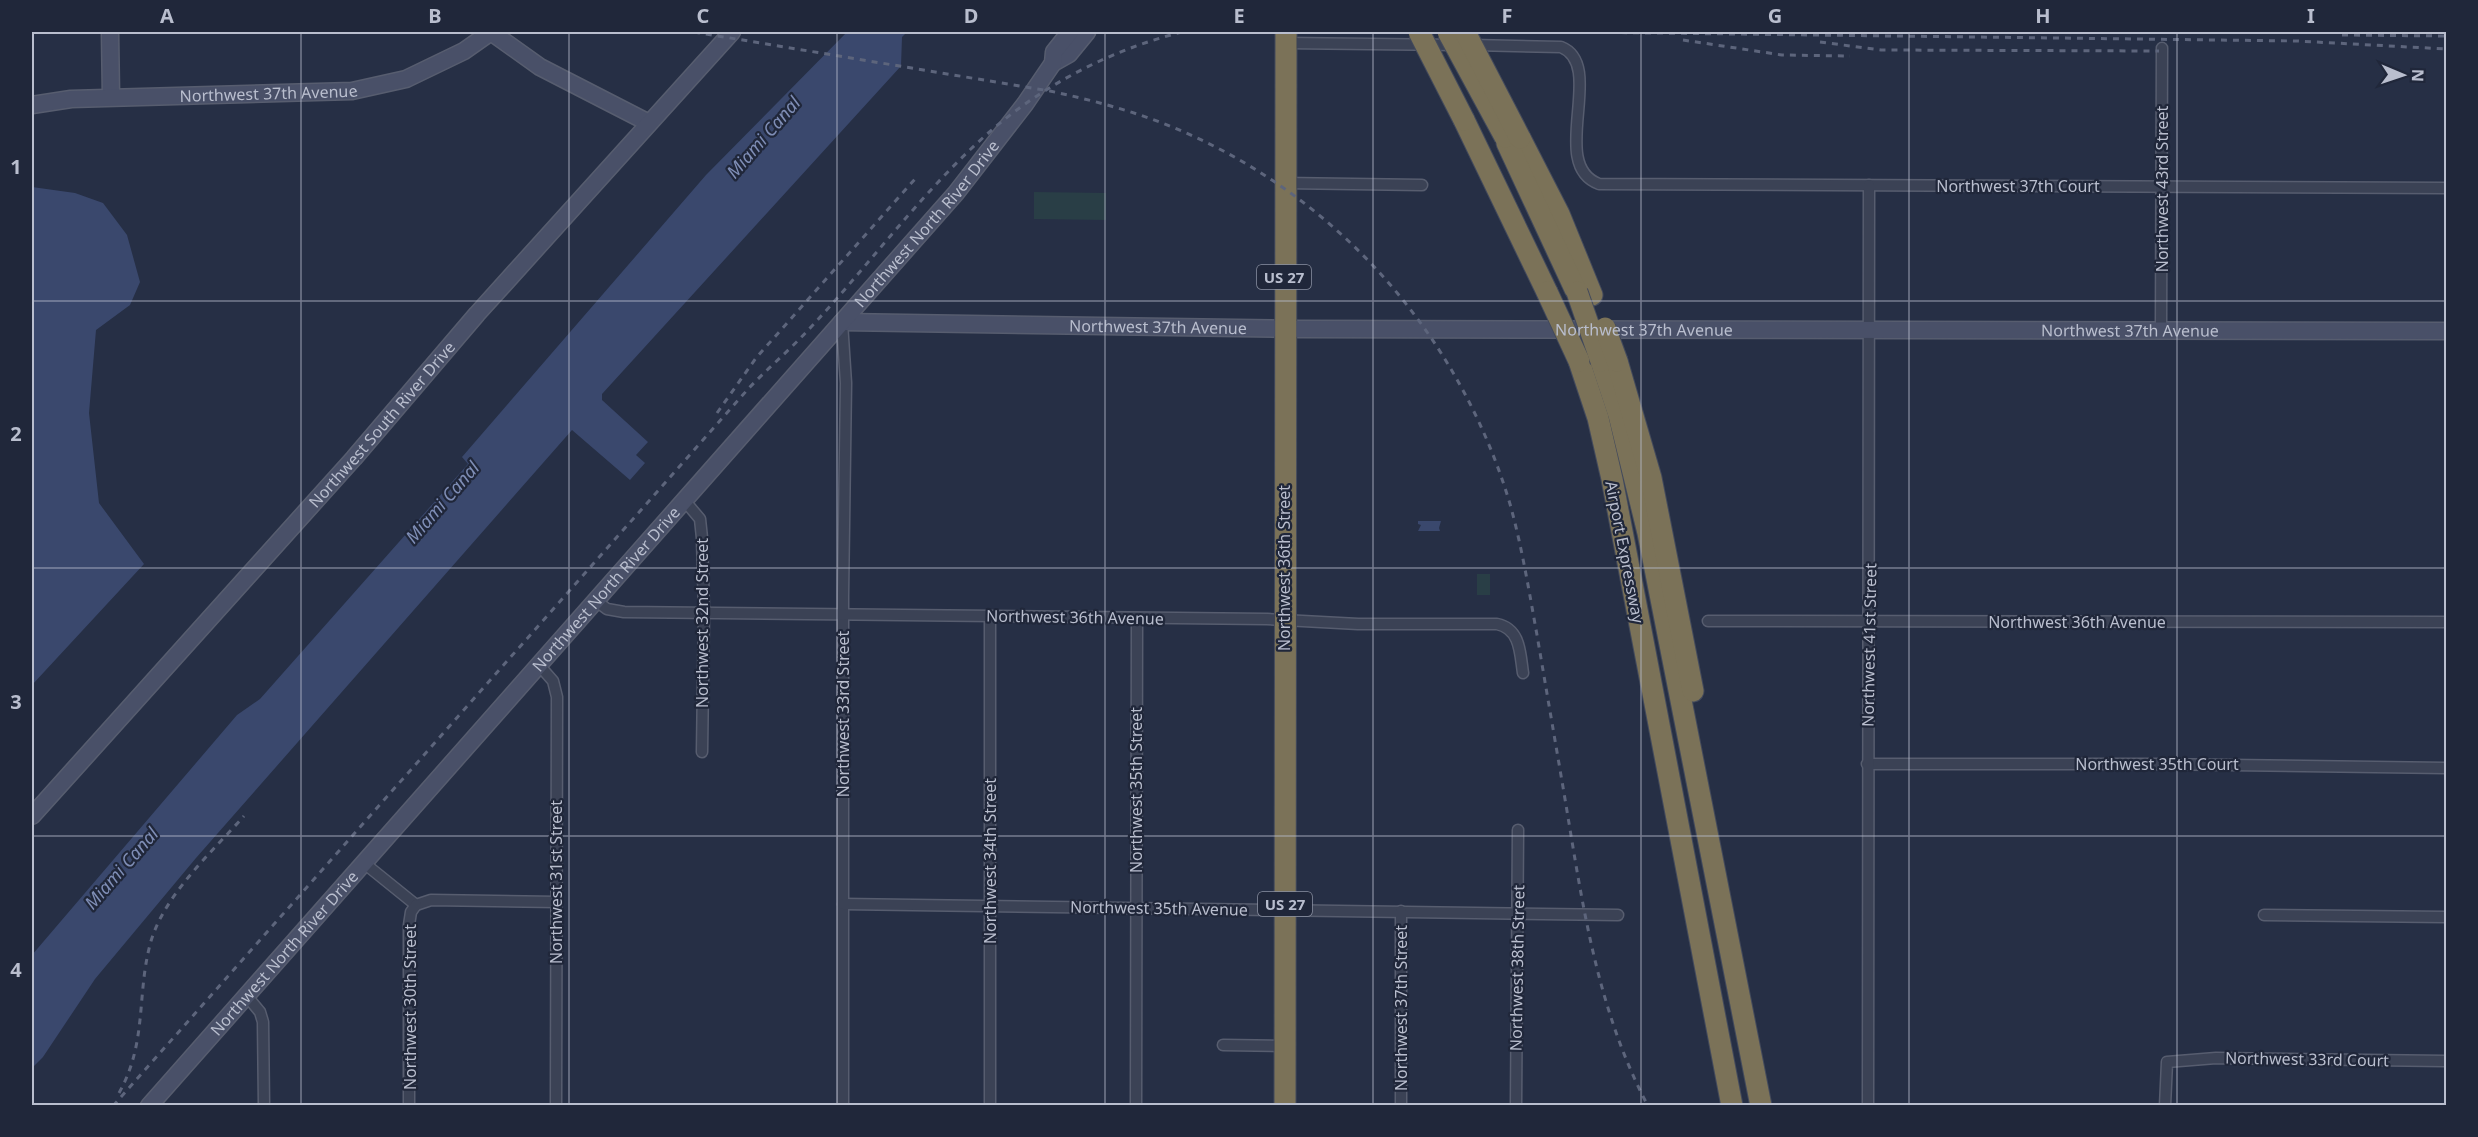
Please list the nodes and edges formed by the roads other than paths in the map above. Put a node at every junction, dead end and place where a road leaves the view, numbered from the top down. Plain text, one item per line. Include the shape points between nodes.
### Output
1 (110, 32) edge
2 (491, 32) edge
3 (732, 32) edge
4 (1070, 32) edge
5 (1087, 32) edge
6 (1419, 32) edge
7 (1448, 32) edge
8 (1465, 32) edge
9 (1285, 37) edge
10 (2162, 48) dead end
11 (1053, 63) junction
12 (111, 97) junction
13 (32, 105) edge
14 (649, 123) junction
15 (1512, 137) junction
16 (1284, 183) junction
17 (1422, 185) dead end
18 (1869, 185) junction
19 (2162, 187) junction
20 (2446, 188) edge
21 (842, 322) junction
22 (1284, 329) junction
23 (1869, 331) junction
24 (2161, 331) junction
25 (2446, 331) edge
26 (684, 500) junction
27 (596, 600) junction
28 (704, 612) junction
29 (843, 614) junction
30 (990, 616) junction
31 (1137, 618) junction
32 (1284, 620) junction
33 (1708, 621) dead end
34 (1870, 622) junction
35 (2446, 622) edge
36 (539, 665) junction
37 (1523, 673) dead end
38 (702, 752) dead end
39 (1867, 764) junction
40 (2446, 768) edge
41 (32, 816) edge
42 (1518, 830) dead end
43 (364, 863) junction
44 (557, 902) junction
45 (843, 904) junction
46 (416, 905) junction
47 (990, 906) junction
48 (1136, 909) junction
49 (1285, 910) junction
50 (1401, 911) junction
51 (1518, 913) junction
52 (1618, 915) dead end
53 (2264, 915) dead end
54 (2446, 917) edge
55 (246, 995) junction
56 (1223, 1045) dead end
57 (1285, 1046) junction
58 (2446, 1061) edge
59 (149, 1106) edge
60 (264, 1106) edge
61 (409, 1106) edge
62 (556, 1106) edge
63 (843, 1106) edge
64 (990, 1106) edge
65 (1136, 1106) edge
66 (1285, 1106) edge
67 (1401, 1106) edge
68 (1516, 1106) edge
69 (1732, 1106) edge
70 (1761, 1106) edge
71 (1868, 1106) edge
72 (2165, 1106) edge

1 - 12 street
2 - 12 street, Northwest 37th Avenue via 464,51 423,71 396,82 360,89
2 - 14 street via 540,67
3 - 14 street, Northwest South River Drive
4 - 11 street, Northwest North River Drive via 1054,52
5 - 11 street, Northwest North River Drive via 1070,54
6 - 69 highway, Airport Expressway, bridge via 1579,361 1598,418
7 - 15 highway, Airport Expressway, bridge
8 - 15 highway, bridge
9 - 16 highway, Northwest 36th Street / US 27
9 - 18 street, Northwest 37th Court via 1567,49 1578,68 1577,157 1581,171 1599,184
10 - 19 street, Northwest 43rd Street
11 - 21 street, Northwest North River Drive via 962,185
12 - 13 street, Northwest 37th Avenue
14 - 41 street, Northwest South River Drive
15 - 70 highway, Airport Expressway, bridge via 1585,294 1609,361 1648,533
16 - 17 street
16 - 22 highway, Northwest 36th Street / US 27
18 - 19 street, Northwest 37th Court
18 - 23 street, Northwest 41st Street
19 - 20 street, Northwest 37th Court
19 - 24 street, Northwest 43rd Street
21 - 22 street, Northwest 37th Avenue
21 - 26 street, Northwest North River Drive
21 - 29 street, Northwest 33rd Street via 846,383
22 - 23 street, Northwest 37th Avenue
22 - 32 highway, Northwest 36th Street / US 27
23 - 24 street, Northwest 37th Avenue
23 - 34 street, Northwest 41st Street
24 - 25 street, Northwest 37th Avenue
26 - 27 street, Northwest North River Drive
26 - 28 street, Northwest 32nd Street via 700,519
27 - 28 street, Northwest 36th Avenue via 615,611
27 - 36 street, Northwest North River Drive
28 - 29 street, Northwest 36th Avenue
28 - 38 street, Northwest 32nd Street
29 - 30 street, Northwest 36th Avenue
29 - 45 street, Northwest 33rd Street
30 - 31 street, Northwest 36th Avenue
30 - 47 street, Northwest 34th Street
31 - 32 street, Northwest 36th Avenue
31 - 48 street, Northwest 35th Street
32 - 37 street, Northwest 36th Avenue via 1497,624 1515,634
32 - 49 highway, Northwest 36th Street / US 27
33 - 34 street, Northwest 36th Avenue
34 - 35 street, Northwest 36th Avenue
34 - 39 street, Northwest 41st Street
36 - 43 street, Northwest North River Drive
36 - 44 street, Northwest 31st Street via 553,681 557,697
39 - 40 street, Northwest 35th Court
39 - 71 street, Northwest 41st Street
42 - 51 street, Northwest 38th Street
43 - 46 street, Northwest 30th Street
43 - 55 street, Northwest North River Drive
44 - 46 street via 430,900
44 - 62 street, Northwest 31st Street
45 - 47 street, Northwest 35th Avenue
45 - 63 street, Northwest 33rd Street
46 - 61 street, Northwest 30th Street via 409,925
47 - 48 street, Northwest 35th Avenue
47 - 64 street, Northwest 34th Street
48 - 49 street, Northwest 35th Avenue
48 - 65 street, Northwest 35th Street
49 - 50 street, Northwest 35th Avenue
49 - 57 highway, Northwest 36th Street / US 27
50 - 51 street, Northwest 35th Avenue
50 - 67 street, Northwest 37th Street
51 - 52 street, Northwest 35th Avenue
51 - 68 street, Northwest 38th Street
53 - 54 street
55 - 59 street, Northwest North River Drive
55 - 60 street via 263,1022
56 - 57 street
57 - 66 highway, Northwest 36th Street / US 27
58 - 72 street, Northwest 33rd Court via 2216,1058 2167,1062

